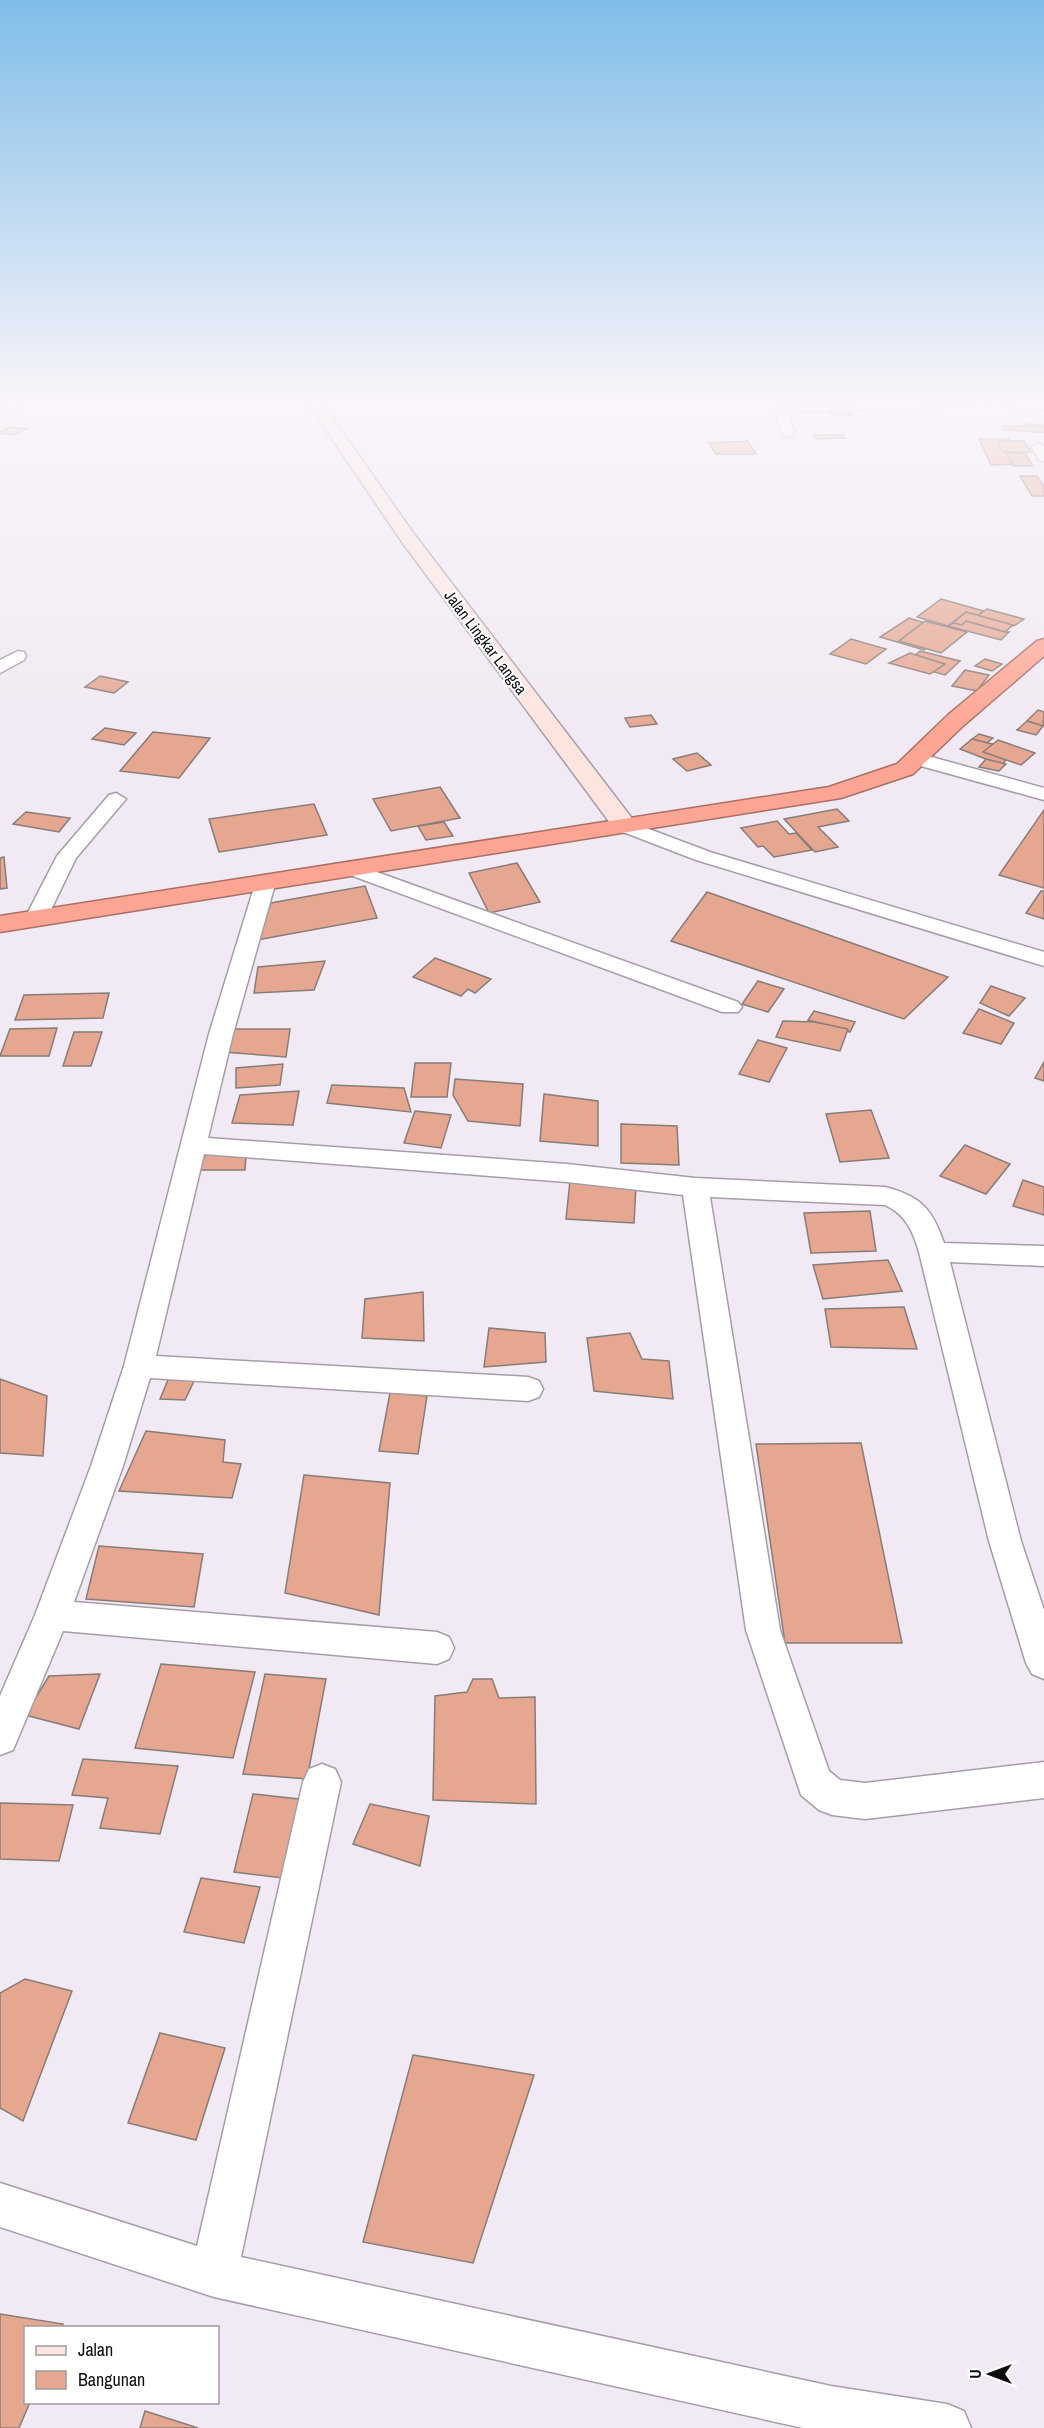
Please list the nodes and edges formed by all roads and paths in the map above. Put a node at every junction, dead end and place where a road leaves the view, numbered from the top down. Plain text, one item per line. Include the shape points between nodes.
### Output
1 (388, 509) edge
2 (1044, 645) edge
3 (18, 656) dead end
4 (0, 668) edge
5 (917, 759) junction
6 (1044, 794) edge
7 (116, 799) dead end
8 (625, 826) junction
9 (349, 868) junction
10 (266, 881) junction
11 (36, 918) junction
12 (0, 924) edge
13 (1044, 958) edge
14 (730, 1007) dead end
15 (193, 1145) junction
16 (695, 1187) junction
17 (933, 1252) junction
18 (1044, 1256) edge
19 (139, 1366) junction
20 (528, 1389) dead end
21 (52, 1615) junction
22 (437, 1648) dead end
23 (1044, 1663) edge
24 (0, 1738) edge
25 (1044, 1780) edge
26 (322, 1782) dead end
27 (0, 2205) edge
28 (214, 2274) junction
29 (947, 2428) edge

1 - 8 street, Jalan Lingkar Langsa
2 - 5 highway
3 - 4 street
5 - 6 street
5 - 8 highway via 897,772 833,793
7 - 11 street via 67,856
8 - 9 highway
8 - 13 street via 704,856
9 - 10 highway
9 - 14 street
10 - 11 highway
10 - 15 street
11 - 12 highway
15 - 16 street via 567,1173
15 - 19 street
16 - 17 street via 892,1197 918,1213
16 - 25 street via 763,1630 814,1782 832,1797 865,1801
17 - 18 street
17 - 23 street via 1005,1541
19 - 20 street
19 - 21 street via 108,1466
21 - 22 street
21 - 24 street
26 - 28 street
27 - 28 street
28 - 29 street via 831,2410

